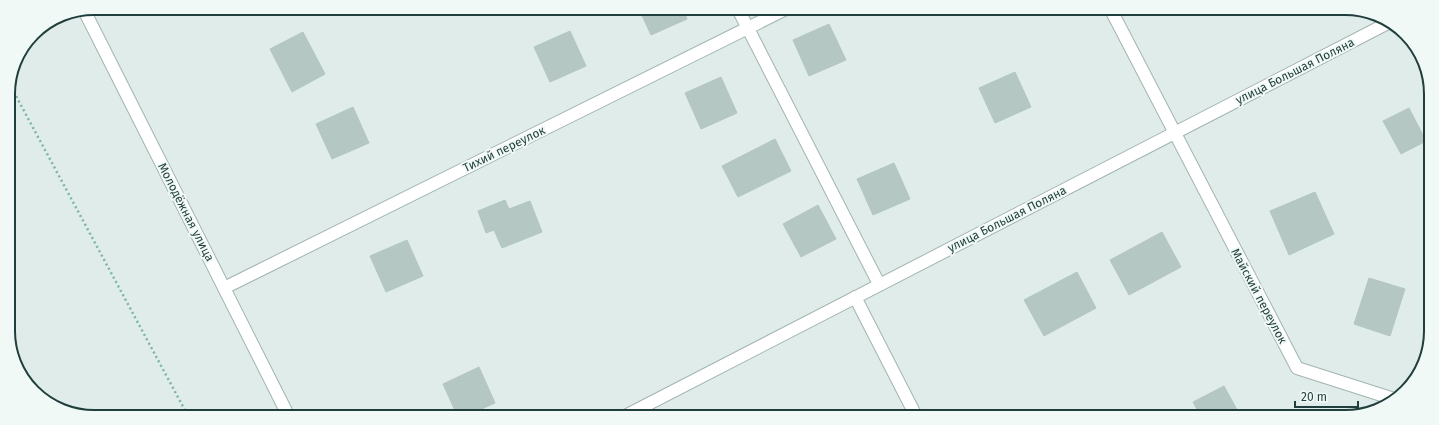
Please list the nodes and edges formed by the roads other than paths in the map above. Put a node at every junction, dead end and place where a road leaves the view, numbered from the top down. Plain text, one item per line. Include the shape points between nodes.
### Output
1 (741, 15) edge
2 (774, 15) edge
3 (1114, 15) edge
4 (87, 16) edge
5 (1383, 26) edge
6 (748, 28) junction
7 (1174, 133) junction
8 (879, 284) junction
9 (224, 288) junction
10 (855, 297) junction
11 (1389, 397) edge
12 (285, 410) edge
13 (637, 410) edge
14 (913, 410) edge

1 - 6 street
2 - 6 street, Тихий переулок
3 - 7 street, Майский переулок
4 - 9 street, Молодёжная улица
5 - 7 street, улица Большая Поляна
6 - 8 street
6 - 9 street, Тихий переулок
7 - 8 street, улица Большая Поляна
7 - 11 street, Майский переулок via 1296,368
8 - 10 street, улица Большая Поляна
9 - 12 street, Молодёжная улица
10 - 13 street, улица Большая Поляна
10 - 14 street

